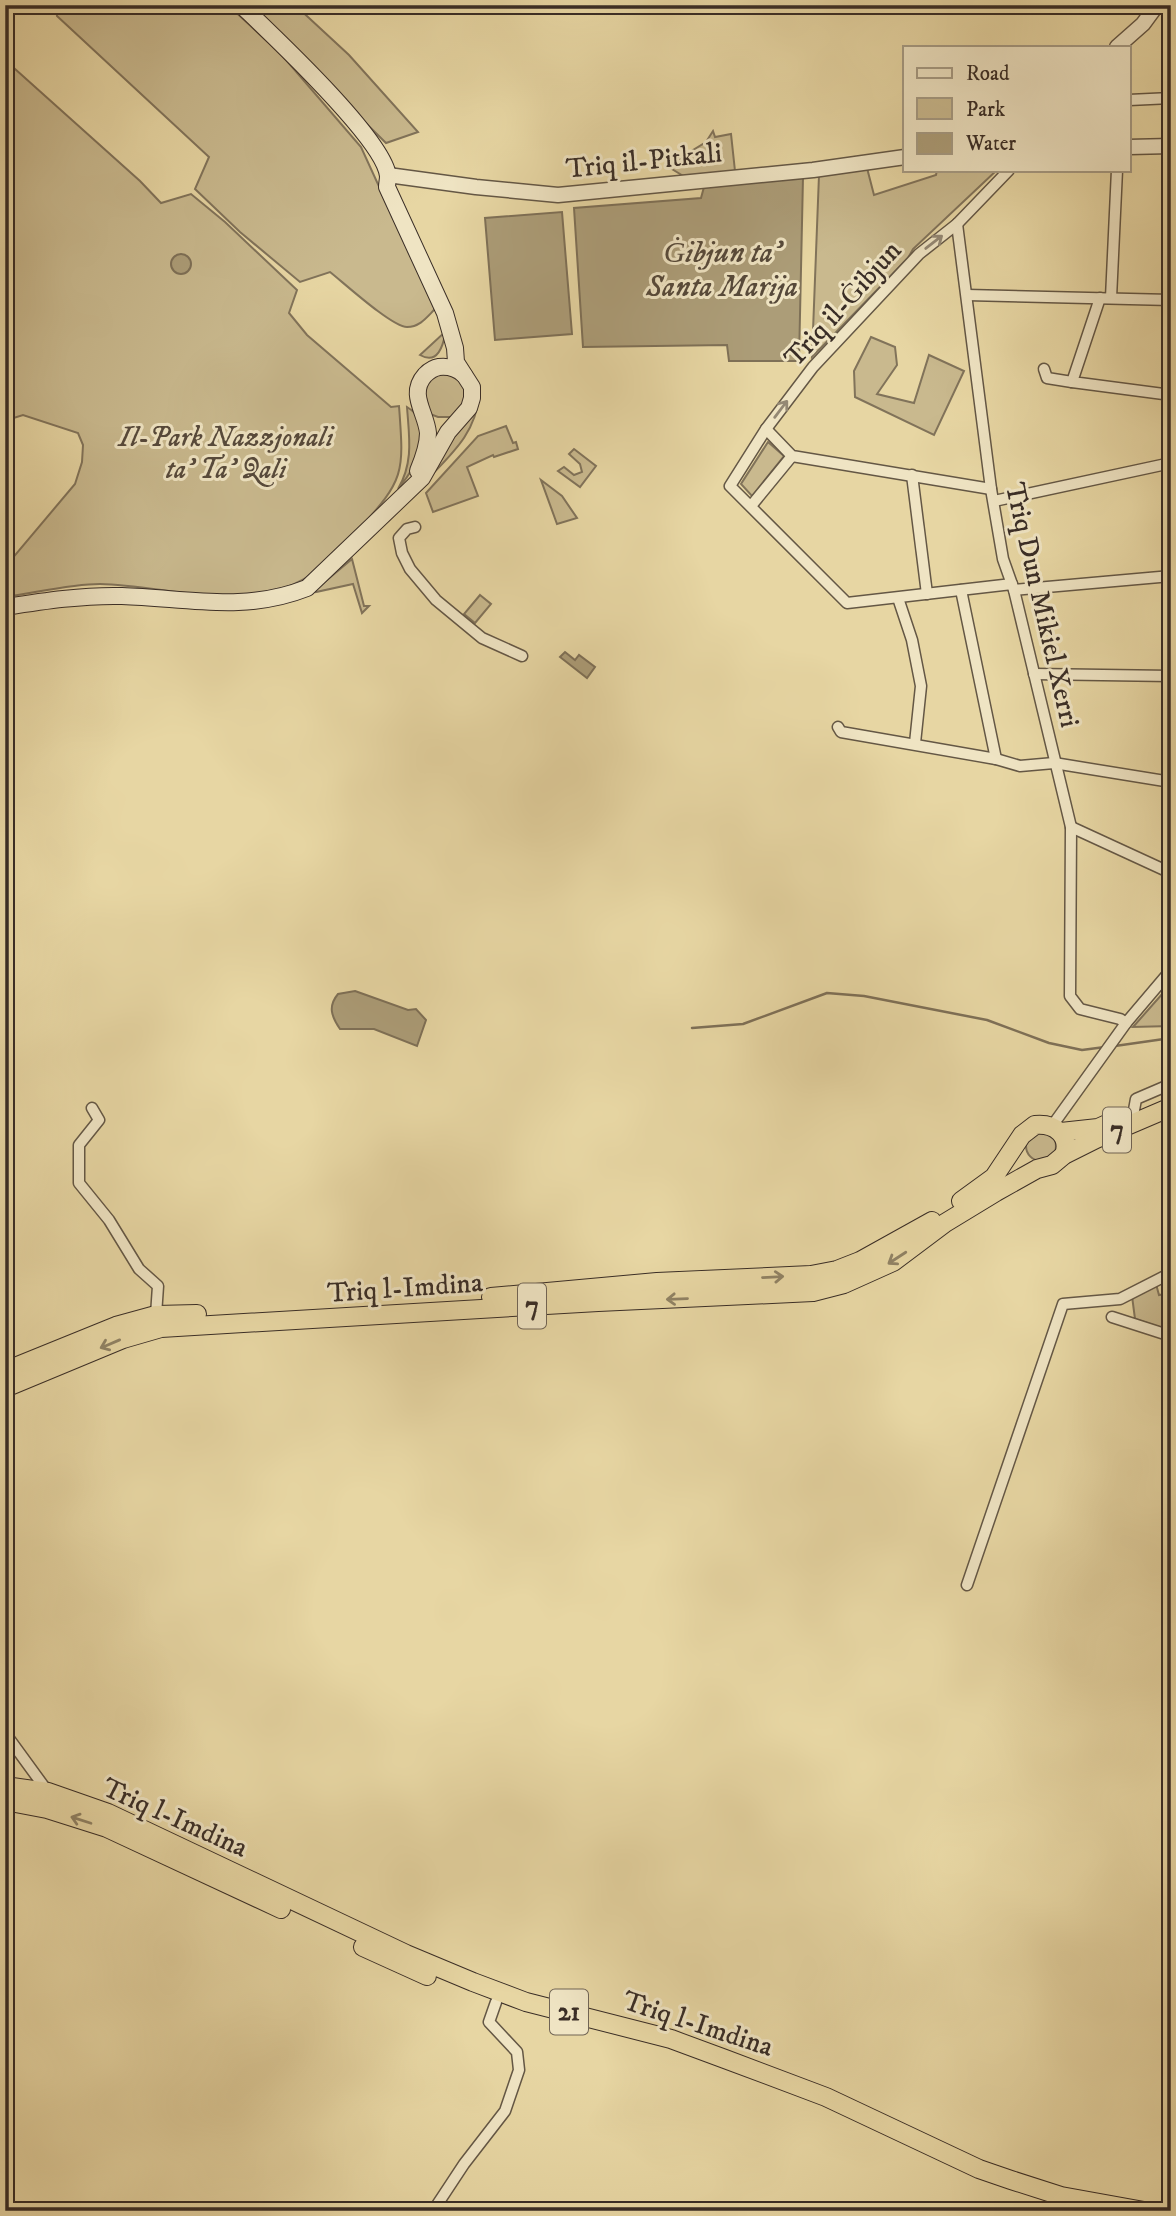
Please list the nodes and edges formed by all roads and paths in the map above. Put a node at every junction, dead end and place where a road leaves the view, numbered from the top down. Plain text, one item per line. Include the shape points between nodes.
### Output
1 (241, 5) edge
2 (1157, 5) edge
3 (1118, 46) edge
4 (1171, 98) edge
5 (1130, 100) edge
6 (1171, 146) edge
7 (1130, 147) edge
8 (903, 157) edge
9 (1007, 172) edge
10 (1117, 172) edge
11 (388, 175) junction
12 (957, 224) junction
13 (967, 295) junction
14 (1106, 298) junction
15 (1171, 300) edge
16 (451, 332) junction
17 (439, 367) junction
18 (1044, 369) dead end
19 (467, 378) junction
20 (1072, 382) junction
21 (1171, 395) edge
22 (420, 407) junction
23 (463, 416) junction
24 (766, 429) junction
25 (792, 456) junction
26 (1171, 463) edge
27 (912, 475) junction
28 (991, 489) junction
29 (404, 494) junction
30 (994, 501) junction
31 (751, 506) junction
32 (415, 527) dead end
33 (1171, 576) edge
34 (1013, 587) junction
35 (961, 590) junction
36 (927, 594) junction
37 (898, 598) junction
38 (5, 607) edge
39 (522, 656) dead end
40 (1034, 674) junction
41 (1171, 676) edge
42 (838, 727) dead end
43 (915, 743) junction
44 (996, 759) junction
45 (1054, 763) junction
46 (1171, 782) edge
47 (1071, 827) junction
48 (1171, 873) edge
49 (1171, 970) edge
50 (1126, 1023) junction
51 (1171, 1084) edge
52 (1171, 1095) edge
53 (1171, 1107) edge
54 (92, 1108) dead end
55 (1134, 1110) junction
56 (1057, 1129) junction
57 (1019, 1142) junction
58 (1064, 1155) junction
59 (1037, 1169) junction
60 (1171, 1273) edge
61 (156, 1315) junction
62 (1112, 1317) dead end
63 (1171, 1336) edge
64 (5, 1371) edge
65 (5, 1388) edge
66 (967, 1585) dead end
67 (5, 1733) edge
68 (5, 1786) edge
69 (48, 1792) junction
70 (5, 1801) edge
71 (496, 2002) junction
72 (433, 2211) edge
73 (1077, 2211) edge
74 (1144, 2211) edge

1 - 11 main road via 363,133
2 - 3 street
4 - 5 street
6 - 7 street
8 - 11 street, Triq il-Pitkali via 558,195
9 - 12 street, Triq il-Ġibjun
10 - 14 street
11 - 16 main road via 387,187
12 - 13 street, Triq Dun Mikiel Xerri
24 -> 12 street, Triq il-Ġibjun via 822,358 919,254
13 - 14 street
13 - 28 street, Triq Dun Mikiel Xerri
14 - 15 street
14 - 20 street
16 - 17 main road
16 - 19 main road via 456,362
17 - 19 main road via 452,367
17 - 22 main road via 431,369 418,386
18 - 20 street via 1047,379
19 - 23 main road via 472,398
20 - 21 street
22 - 23 main road via 434,420 454,421
22 - 29 main road via 428,433 426,448
23 - 29 main road via 448,432 422,478
24 - 25 street
24 - 31 street, Triq il-Ġibjun via 730,486
25 - 27 street
25 - 31 street
26 - 30 street
27 - 28 street
27 - 36 street
28 - 30 street, Triq Dun Mikiel Xerri
29 - 38 main road via 307,588 284,597 225,604 96,596
30 - 34 street, Triq Dun Mikiel Xerri via 1003,559
31 - 37 street via 847,603
32 - 39 street via 399,538 410,569 436,600 482,638
33 - 34 street
34 - 35 street
34 - 40 street, Triq Dun Mikiel Xerri
35 - 36 street
35 - 44 street
36 - 37 street
37 - 43 street via 921,686
40 - 41 street
40 - 45 street, Triq Dun Mikiel Xerri
42 - 43 street via 841,732
43 - 44 street
44 - 45 street via 1020,766
45 - 46 street
45 - 47 street, Triq Dun Mikiel Xerri
47 - 48 street
47 - 50 street, Triq Dun Mikiel Xerri via 1070,996 1080,1009
49 - 50 street
50 - 56 street
51 - 55 street via 1136,1099
52 - 55 highway, Triq l-Imdina / 7
53 - 58 highway, Triq l-Imdina / 7
54 - 61 street via 99,1120 79,1145 79,1183 139,1269 158,1286
55 - 56 highway, Triq l-Imdina / 7 via 1098,1128
56 - 57 highway, Triq l-Imdina / 7 via 1035,1125
56 - 58 highway, 7 via 1067,1148
57 - 59 highway via 1020,1156
61 -> 57 highway, Triq l-Imdina / 7 via 406,1303 837,1270 931,1222 994,1177
58 - 59 highway, Triq l-Imdina / 7
59 -> 65 highway, Triq l-Imdina / 7 via 945,1223 893,1262 813,1292 162,1328 123,1339
60 - 66 street via 1120,1299 1063,1304
61 - 64 highway, Triq l-Imdina / 7 via 116,1326
62 - 63 street
67 - 69 street
68 - 69 highway, Triq l-Imdina / 21
69 - 74 highway, Triq l-Imdina / 21 via 108,1813 473,1982 526,2002 671,2039 826,2097 979,2169 1061,2196
71 -> 70 highway, Triq l-Imdina / 21 via 403,1966 107,1828
71 - 72 street via 489,2022 517,2052 519,2070 505,2111
71 - 73 highway, Triq l-Imdina / 21 via 667,2050 822,2108 976,2179

